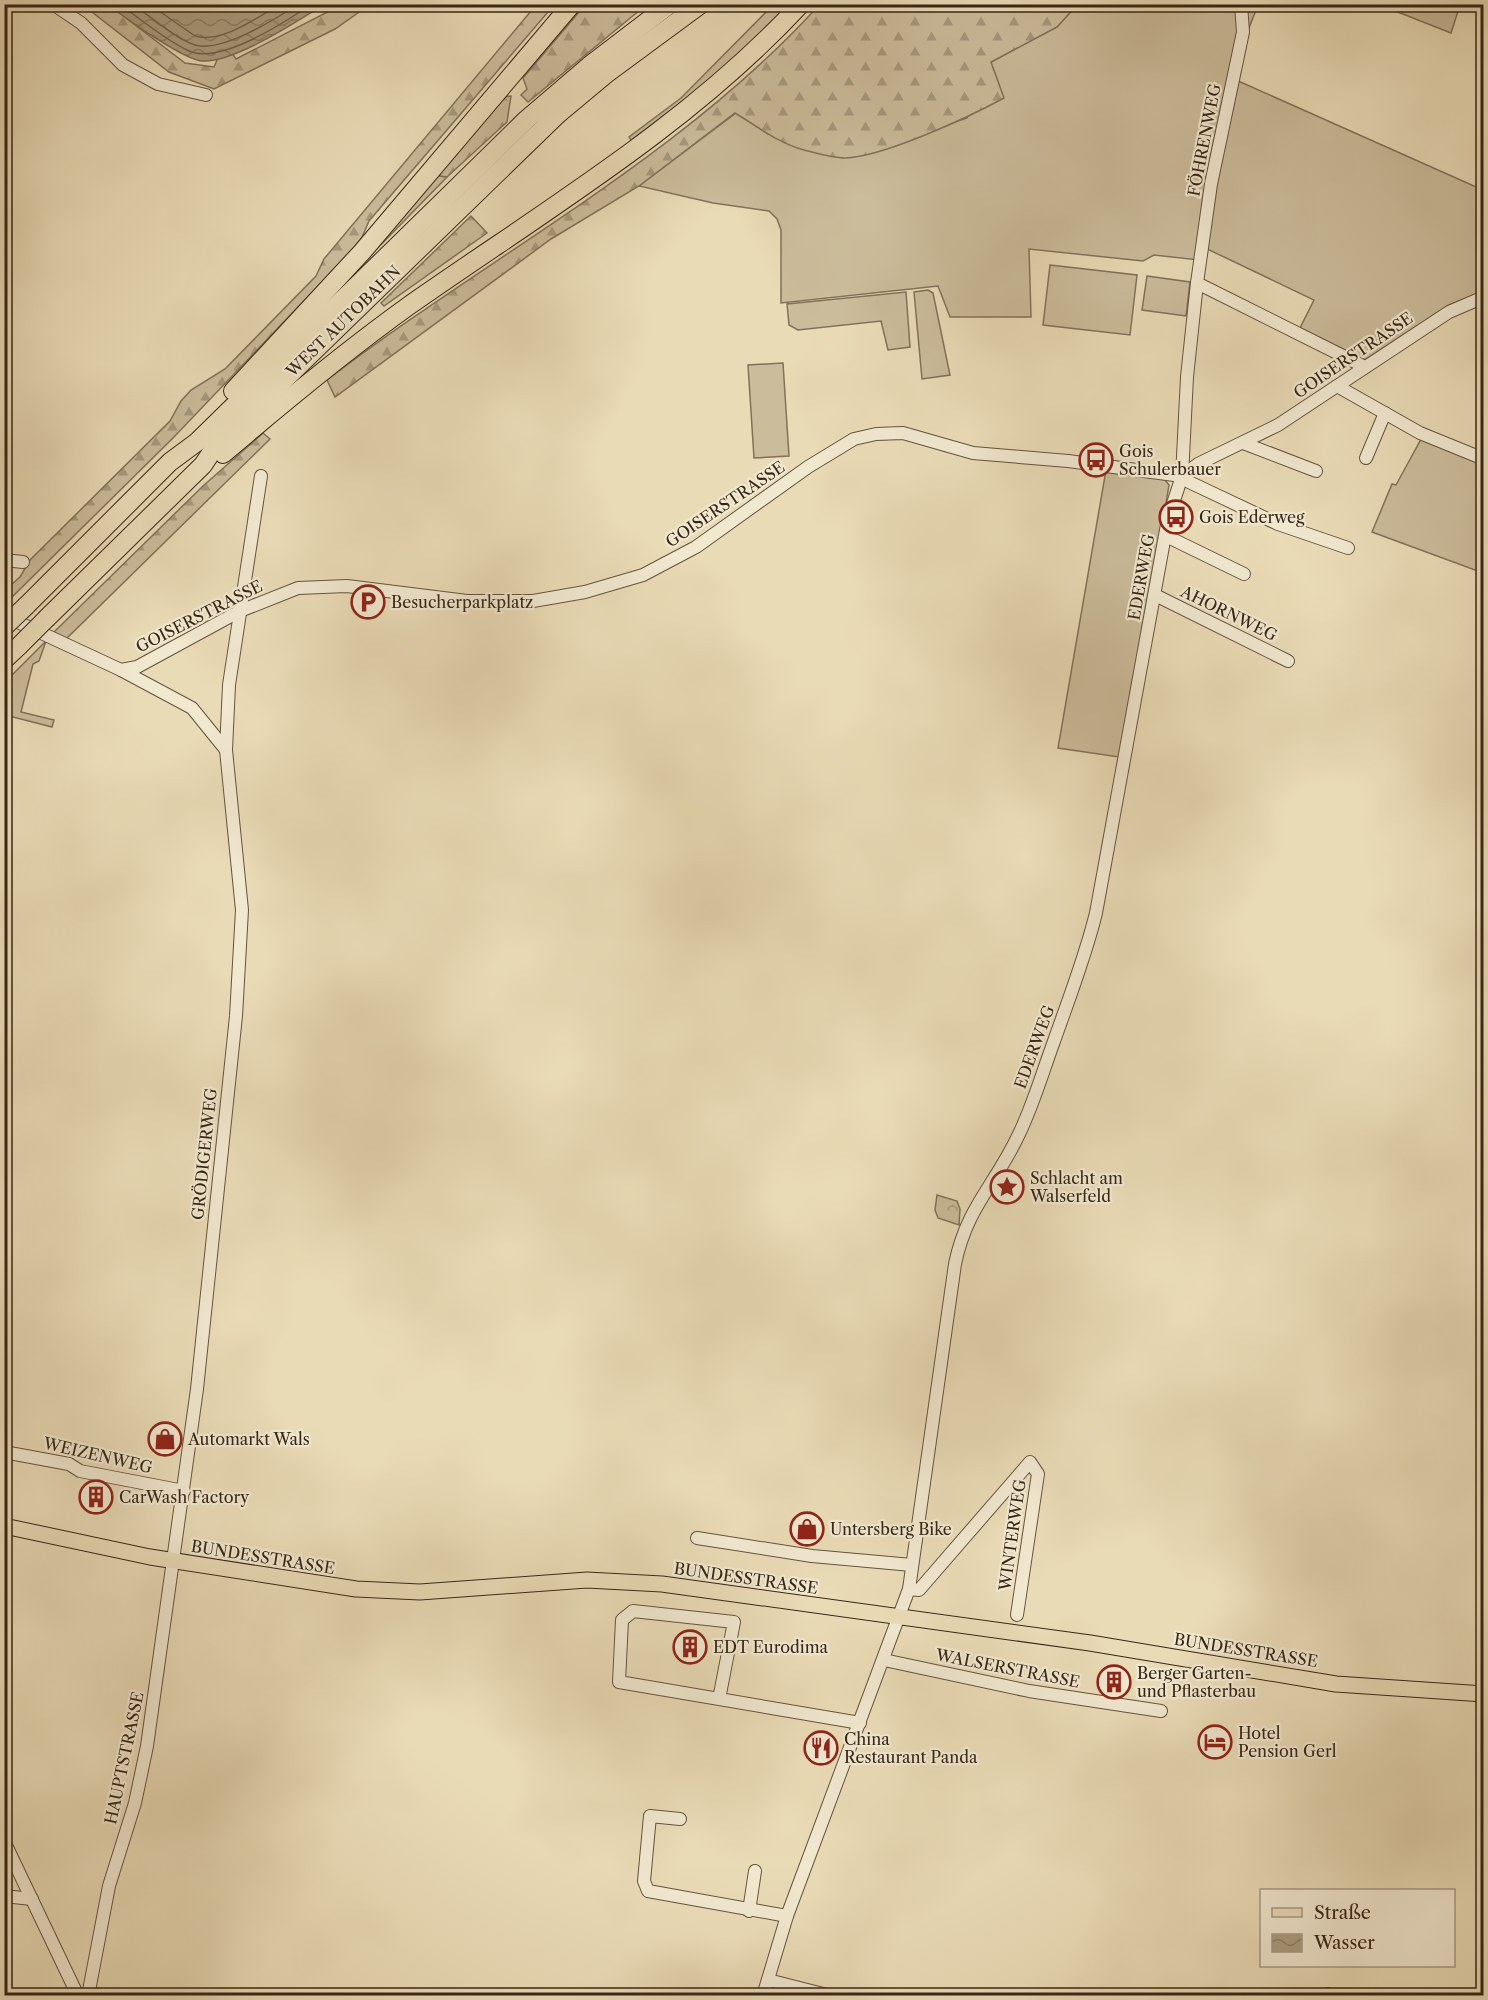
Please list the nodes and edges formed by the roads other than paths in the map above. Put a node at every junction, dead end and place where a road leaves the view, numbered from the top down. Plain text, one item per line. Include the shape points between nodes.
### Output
1 (53, 4) edge
2 (572, 4) edge
3 (670, 4) edge
4 (701, 4) edge
5 (801, 4) edge
6 (1241, 4) edge
7 (206, 96) dead end
8 (1197, 283) junction
9 (1484, 297) edge
10 (1365, 367) junction
11 (1337, 386) junction
12 (1385, 413) junction
13 (1243, 443) junction
14 (1366, 458) dead end
15 (1484, 459) edge
16 (170, 462) junction
17 (203, 465) junction
18 (1316, 471) dead end
19 (261, 476) dead end
20 (1182, 476) junction
21 (1166, 536) junction
22 (1348, 548) dead end
23 (4, 560) edge
24 (23, 562) dead end
25 (1244, 574) dead end
26 (1155, 595) junction
27 (240, 611) junction
28 (4, 616) edge
29 (4, 627) edge
30 (4, 660) edge
31 (1288, 661) dead end
32 (121, 670) junction
33 (226, 750) junction
34 (4, 1452) edge
35 (184, 1491) junction
36 (4, 1526) edge
37 (697, 1538) dead end
38 (175, 1561) junction
39 (912, 1565) junction
40 (909, 1589) junction
41 (1017, 1615) dead end
42 (897, 1618) junction
43 (884, 1660) junction
44 (1484, 1694) edge
45 (719, 1699) junction
46 (1161, 1712) dead end
47 (860, 1723) junction
48 (680, 1819) dead end
49 (4, 1840) edge
50 (755, 1871) dead end
51 (4, 1896) edge
52 (32, 1899) junction
53 (749, 1911) junction
54 (787, 1917) junction
55 (768, 1980) junction
56 (78, 1995) edge
57 (88, 1995) edge
58 (763, 1995) edge
59 (831, 1995) edge

1 - 7 street via 81,23 123,65 158,84
2 - 16 highway via 362,252 190,435
3 - 16 highway, WEST AUTOBAHN via 527,119 197,442
4 - 17 highway, WEST AUTOBAHN via 606,74 512,156 215,447
5 - 17 highway via 741,65 645,144 405,309 294,393 223,454
6 - 8 street, FÖHRENWEG via 1243,32 1211,184
8 - 10 street
8 - 20 street, FÖHRENWEG
9 - 10 street, GOISERSTRASSE via 1449,312
10 - 11 street, GOISERSTRASSE
11 - 12 street
11 - 13 street, GOISERSTRASSE
12 - 14 street
12 - 15 street via 1420,433
13 - 18 street
13 - 20 street, GOISERSTRASSE
16 - 29 highway, WEST AUTOBAHN, bridge
17 - 30 highway, WEST AUTOBAHN, bridge
19 - 27 street, GRÖDIGERWEG
20 - 21 street, EDERWEG via 1173,498
20 - 22 street via 1278,524
20 - 27 street, GOISERSTRASSE via 1068,460 973,453 903,434 876,434 854,439 808,467 696,547 643,575 585,592 533,601 467,601 347,586 310,586 270,597
21 - 25 street
21 - 26 street, EDERWEG
23 - 24 street
26 - 31 street, AHORNWEG
26 - 39 street, EDERWEG via 1090,938 1026,1117 975,1205 958,1246
27 - 32 street, GOISERSTRASSE via 137,667
27 - 33 street, GRÖDIGERWEG via 229,685
28 - 32 street
32 - 33 street via 192,708
33 - 35 street, GRÖDIGERWEG via 242,921 236,1016
34 - 35 street, WEIZENWEG
35 - 38 street, GRÖDIGERWEG
36 - 38 main road, BUNDESSTRASSE
37 - 39 street via 812,1556
38 - 42 main road, BUNDESSTRASSE via 393,1592 587,1580 655,1584
38 - 57 street, HAUPTSTRASSE via 147,1746 110,1886
39 - 40 street, EDERWEG
40 - 41 street, WINTERWEG via 919,1590 1030,1462 1038,1473
40 - 42 street, EDERWEG
42 - 43 street
42 - 44 main road, BUNDESSTRASSE via 1090,1643 1336,1683
43 - 46 street, WALSERSTRASSE via 1029,1691
43 - 47 street
45 - 45 street via 619,1682 622,1620 633,1611 734,1622
45 - 47 street
47 - 54 street
48 - 53 street via 650,1816 644,1881 648,1891
49 - 52 street
50 - 53 street
51 - 52 street
52 - 56 street
53 - 54 street
54 - 55 street
55 - 58 street
55 - 59 street

